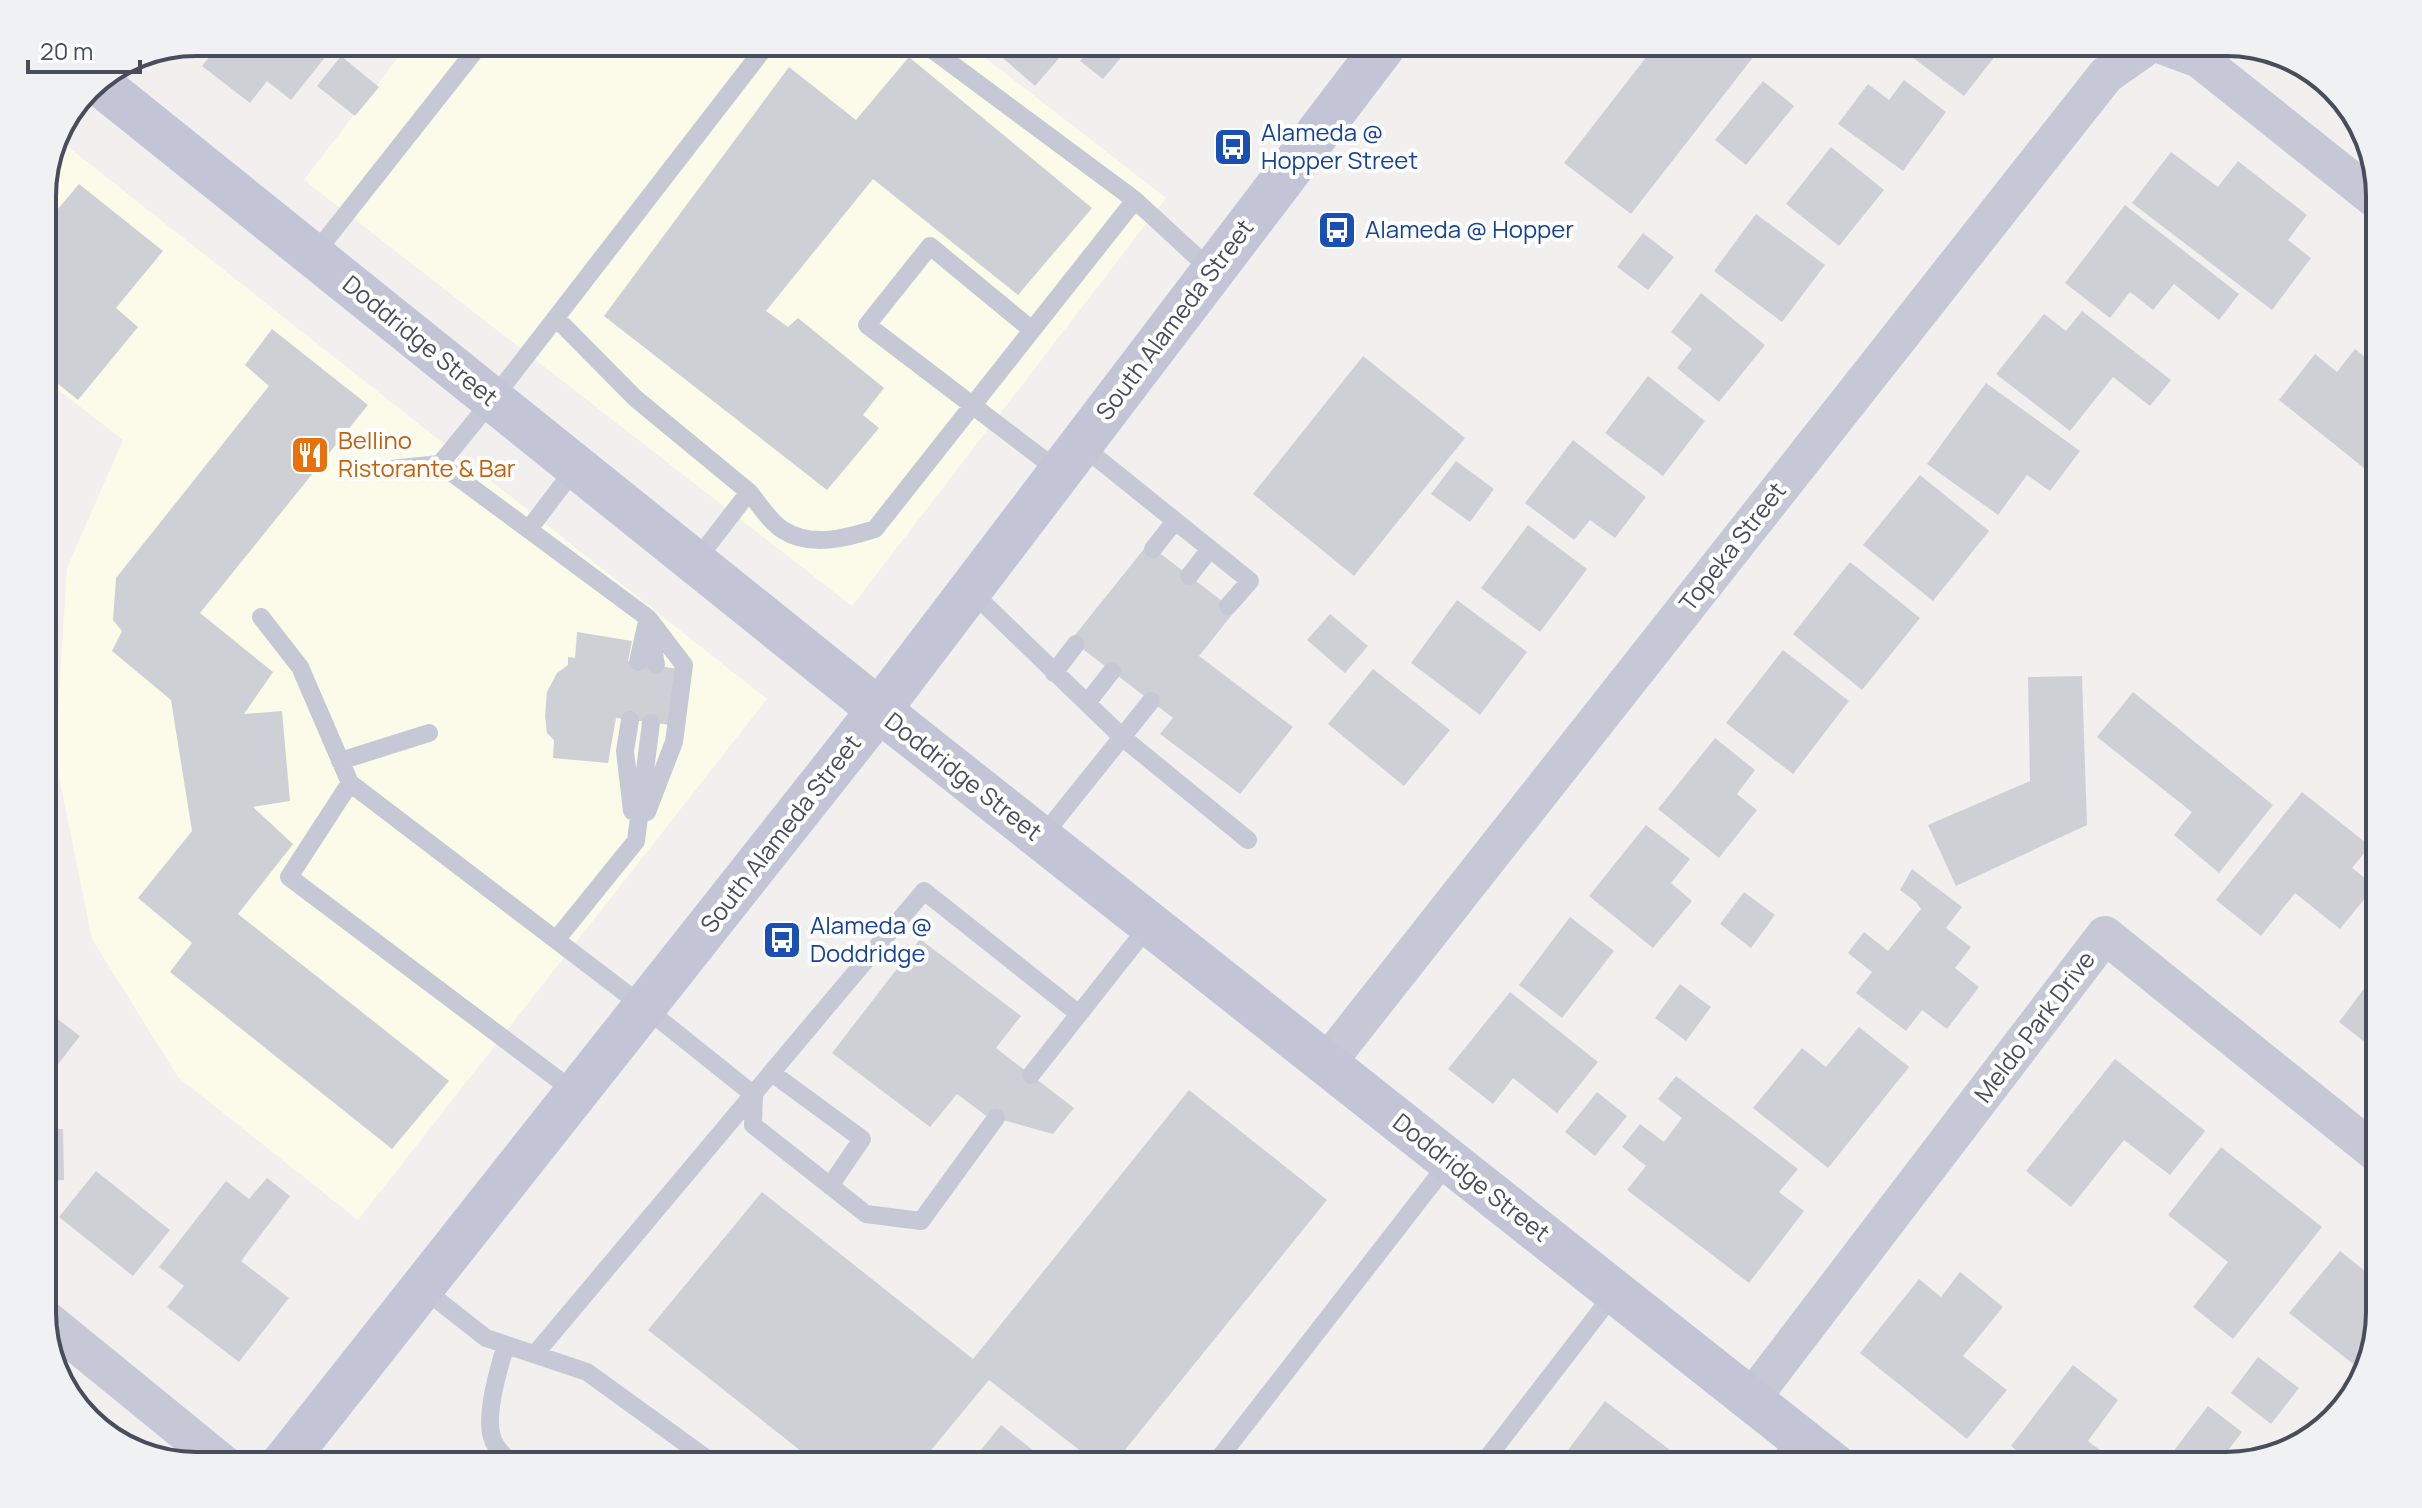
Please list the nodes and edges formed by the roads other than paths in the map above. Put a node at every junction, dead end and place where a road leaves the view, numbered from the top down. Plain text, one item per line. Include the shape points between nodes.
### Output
1 (471, 56) edge
2 (758, 56) edge
3 (941, 56) edge
4 (1368, 56) edge
5 (2133, 56) edge
6 (2191, 56) edge
7 (106, 89) edge
8 (2366, 192) edge
9 (1135, 200) junction
10 (313, 256) junction
11 (1212, 271) junction
12 (556, 318) junction
13 (1032, 330) junction
14 (493, 399) junction
15 (973, 405) junction
16 (1071, 458) junction
17 (440, 464) junction
18 (576, 466) junction
19 (381, 470) dead end
20 (749, 492) junction
21 (1175, 521) junction
22 (529, 529) junction
23 (1153, 549) dead end
24 (1210, 549) junction
25 (695, 562) junction
26 (1189, 576) dead end
27 (971, 591) junction
28 (1228, 606) dead end
29 (261, 617) dead end
30 (648, 618) junction
31 (1076, 644) dead end
32 (647, 664) dead end
33 (1112, 671) dead end
34 (1054, 673) junction
35 (1151, 701) dead end
36 (1087, 703) junction
37 (879, 710) junction
38 (630, 720) dead end
39 (651, 723) dead end
40 (429, 733) dead end
41 (1122, 737) junction
42 (340, 761) junction
43 (350, 783) junction
44 (1041, 838) junction
45 (1248, 840) dead end
46 (636, 841) junction
47 (1150, 924) junction
48 (556, 940) junction
49 (644, 1007) junction
50 (1079, 1014) junction
51 (1326, 1064) junction
52 (772, 1073) junction
53 (1031, 1075) dead end
54 (576, 1093) junction
55 (754, 1095) junction
56 (996, 1118) dead end
57 (2366, 1145) edge
58 (1450, 1161) junction
59 (830, 1186) junction
60 (421, 1287) junction
61 (1615, 1292) junction
62 (57, 1328) edge
63 (506, 1345) junction
64 (535, 1354) junction
65 (1751, 1399) junction
66 (1787, 1451) edge
67 (209, 1452) edge
68 (292, 1452) edge
69 (501, 1452) edge
70 (698, 1452) edge
71 (1224, 1452) edge
72 (1492, 1452) edge

1 - 10 lane
2 - 12 lane
3 - 9 lane
4 - 11 main road, South Alameda Street
5 - 51 street, Topeka Street via 2106,75
6 - 8 street
7 - 10 main road, Doddridge Street
9 - 11 lane
9 - 13 lane
10 - 14 main road, Doddridge Street
11 - 16 main road, South Alameda Street
12 - 14 lane
12 - 20 lane via 635,398
13 - 15 lane
13 - 15 lane via 930,246 867,325
14 - 17 lane
14 - 18 main road, Doddridge Street
15 - 16 lane
15 - 20 lane via 875,529 842,540 808,539 783,530
16 - 21 lane
16 - 27 main road, South Alameda Street
17 - 19 lane
17 - 22 lane
18 - 22 lane
18 - 25 main road, Doddridge Street
20 - 25 lane
21 - 23 lane
21 - 24 lane
22 - 30 lane
24 - 26 lane
24 - 28 lane via 1250,581
25 - 37 main road, Doddridge Street
27 - 34 lane
27 - 37 main road, South Alameda Street
29 - 42 lane via 300,667
30 - 32 lane
30 - 46 lane via 684,665 674,742
31 - 34 lane
33 - 36 lane
34 - 36 lane
35 - 41 lane
36 - 41 lane
37 - 44 main road, Doddridge Street
37 - 49 main road, South Alameda Street
38 - 46 lane via 625,751
39 - 46 lane
40 - 42 lane
41 - 44 lane
41 - 45 lane
42 - 43 lane
43 - 48 lane
43 - 54 lane via 289,877
44 - 47 main road, Doddridge Street
46 - 48 lane
47 - 50 lane
47 - 51 main road, Doddridge Street
48 - 49 lane
49 - 54 main road, South Alameda Street
49 - 55 lane
50 - 52 lane via 924,891
50 - 53 lane
51 - 58 main road, Doddridge Street
52 - 55 lane
52 - 59 lane via 862,1139
54 - 60 main road, South Alameda Street
55 - 59 lane via 753,1125
55 - 64 lane
56 - 59 lane via 921,1221 866,1214
57 - 65 street, Meldo Park Drive via 2105,935
58 - 61 main road, Doddridge Street
58 - 71 lane
60 - 63 lane via 486,1338
60 - 68 main road, South Alameda Street
61 - 65 main road, Doddridge Street
61 - 72 lane
62 - 67 street
63 - 64 lane
63 - 69 lane via 493,1383 491,1436
64 - 70 lane via 587,1372
65 - 66 main road, Doddridge Street

